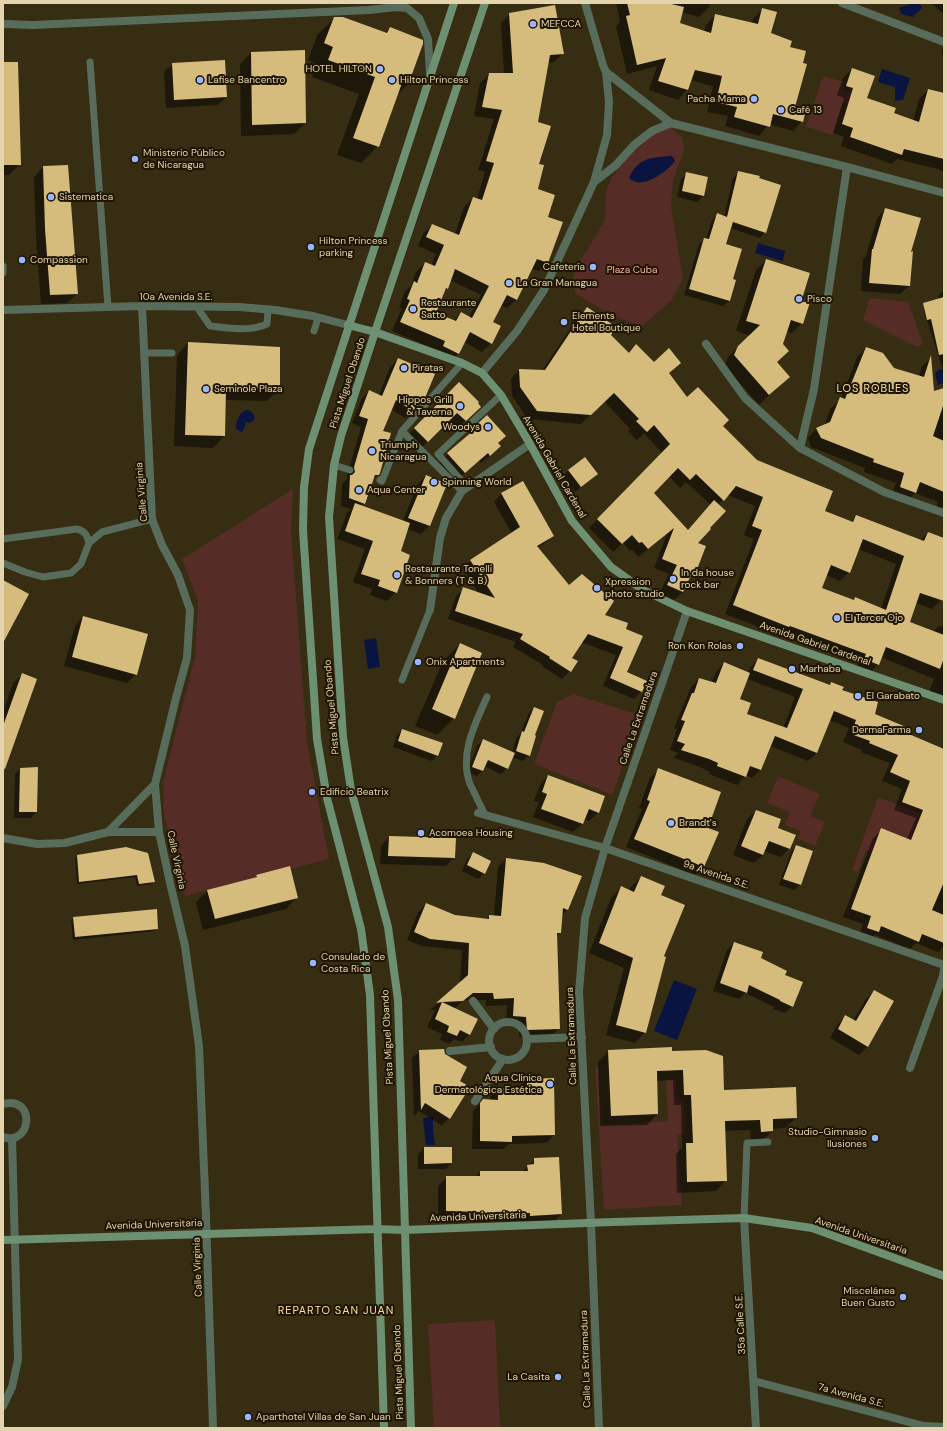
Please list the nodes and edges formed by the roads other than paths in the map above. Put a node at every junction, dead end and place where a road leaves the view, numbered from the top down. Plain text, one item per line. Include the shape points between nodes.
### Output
1 (454, 3) edge
2 (486, 3) edge
3 (585, 3) edge
4 (842, 3) edge
5 (3, 24) edge
6 (944, 42) edge
7 (90, 62) dead end
8 (606, 72) junction
9 (430, 74) junction
10 (671, 123) junction
11 (847, 167) junction
12 (594, 182) junction
13 (944, 193) edge
14 (3, 266) edge
15 (4, 273) edge
16 (142, 306) junction
17 (108, 307) junction
18 (197, 307) junction
19 (3, 310) edge
20 (268, 310) junction
21 (318, 318) junction
22 (348, 325) junction
23 (314, 331) dead end
24 (375, 332) junction
25 (706, 344) dead end
26 (144, 353) junction
27 (172, 353) dead end
28 (462, 363) junction
29 (482, 373) junction
30 (500, 395) junction
31 (402, 431) junction
32 (530, 444) junction
33 (800, 448) junction
34 (334, 465) junction
35 (350, 470) dead end
36 (380, 480) dead end
37 (465, 489) junction
38 (944, 513) edge
39 (152, 519) junction
40 (3, 539) edge
41 (89, 542) junction
42 (3, 563) edge
43 (430, 610) joint
44 (687, 611) junction
45 (402, 680) dead end
46 (487, 697) dead end
47 (944, 700) edge
48 (155, 784) junction
49 (482, 814) joint
50 (108, 832) junction
51 (159, 832) junction
52 (3, 838) edge
53 (605, 848) junction
54 (944, 965) edge
55 (944, 969) edge
56 (473, 1001) dead end
57 (494, 1029) junction
58 (582, 1037) junction
59 (527, 1039) junction
60 (491, 1047) junction
61 (450, 1050) dead end
62 (503, 1059) junction
63 (910, 1068) dead end
64 (475, 1101) dead end
65 (3, 1104) edge
66 (3, 1137) edge
67 (12, 1138) junction
68 (768, 1142) dead end
69 (744, 1218) junction
70 (590, 1223) junction
71 (377, 1229) junction
72 (404, 1230) junction
73 (207, 1234) junction
74 (3, 1240) edge
75 (14, 1240) junction
76 (944, 1276) edge
77 (754, 1381) junction
78 (3, 1406) edge
79 (944, 1427) edge
80 (213, 1428) edge
81 (384, 1428) edge
82 (411, 1428) edge
83 (599, 1428) edge
84 (756, 1428) edge

1 - 9 main road, Pista Miguel Obando
2 - 24 main road, Pista Miguel Obando
3 - 8 street
4 - 6 street
5 - 9 street via 40,25 407,8 419,18 428,39
7 - 17 lane
8 - 10 street
8 - 12 street via 609,102 607,135
9 - 22 main road, Pista Miguel Obando
10 - 11 street
10 - 12 street via 652,131
11 - 13 street
11 - 33 street via 814,389
12 - 29 street via 544,290 517,331
14 - 15 lane
16 - 17 street, 10a Avenida S.E.
16 - 18 street, 10a Avenida S.E.
16 - 26 street, Calle Virginia
17 - 19 street, 10a Avenida S.E.
18 - 20 street, 10a Avenida S.E.
18 - 20 lane via 210,326 230,329 260,327 267,324
20 - 21 street, 10a Avenida S.E.
21 - 22 street, 10a Avenida S.E.
21 - 23 lane
22 - 24 main road, Avenida Gabriel Cardenal
22 - 71 main road, Pista Miguel Obando via 309,449 304,487 303,530 317,739 327,798 361,929 370,995
24 - 28 main road, Avenida Gabriel Cardenal
24 - 34 main road, Pista Miguel Obando
25 - 33 street via 745,398
26 - 27 lane
26 - 39 street, Calle Virginia
28 - 29 main road, Avenida Gabriel Cardenal
28 - 31 lane
29 - 30 main road, Avenida Gabriel Cardenal
30 - 32 main road, Avenida Gabriel Cardenal
30 - 37 lane via 438,454
31 - 36 lane via 382,481
31 - 37 lane
32 - 37 street
32 - 44 main road, Avenida Gabriel Cardenal via 572,521 611,567 643,590
33 - 38 street via 884,492
34 - 35 lane
34 - 72 main road, Pista Miguel Obando via 329,517 343,737 352,790 388,927 398,1000
37 - 43 street via 446,518 440,538
39 - 41 lane via 102,532
39 - 48 street, Calle Virginia via 162,546 178,575 190,610 187,658
40 - 41 lane via 77,529 84,532
41 - 42 lane via 80,564 71,573 44,577
43 - 45 lane
44 - 47 main road, Avenida Gabriel Cardenal
44 - 53 street, Calle La Extramadura
46 - 49 lane via 470,735 467,758 470,783
48 - 50 street
48 - 51 street, Calle Virginia
49 - 53 street, 9a Avenida S.E.
50 - 51 street
50 - 52 street via 64,843 37,844
51 - 73 street, Calle Virginia via 185,946 199,1046
53 - 54 street, 9a Avenida S.E.
53 - 58 street, Calle La Extramadura via 585,918 579,992
55 - 63 street
56 - 57 street
57 - 59 street via 504,1022 517,1024
57 - 60 street
58 - 59 street
58 - 70 street, Calle La Extramadura
59 - 62 street via 520,1055 510,1060
60 - 61 street
60 - 62 street
62 - 64 street
65 - 67 street via 14,1103 27,1115 26,1127 22,1133
66 - 67 street
67 - 75 street
68 - 69 lane via 747,1143
69 - 70 main road, Avenida Universitaria
69 - 76 main road, Avenida Universitaria via 812,1228
69 - 77 street, 35a Calle S.E.
70 - 72 main road, Avenida Universitaria
70 - 83 street, Calle La Extramadura
71 - 72 main road, Avenida Universitaria
71 - 73 main road, Avenida Universitaria
71 - 81 main road, Pista Miguel Obando
72 - 82 main road, Pista Miguel Obando
73 - 75 main road, Avenida Universitaria
73 - 80 street, Calle Virginia
74 - 75 main road, Avenida Universitaria
75 - 78 street via 18,1360 12,1387
77 - 79 street, 7a Avenida S.E. via 924,1426
77 - 84 street, 35a Calle S.E.

